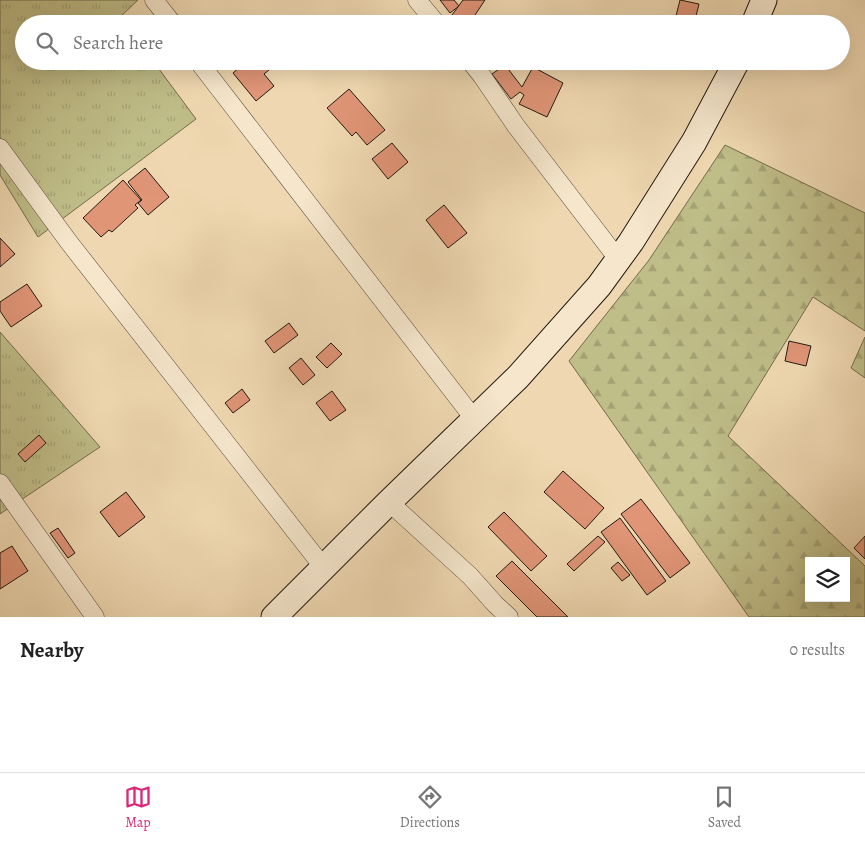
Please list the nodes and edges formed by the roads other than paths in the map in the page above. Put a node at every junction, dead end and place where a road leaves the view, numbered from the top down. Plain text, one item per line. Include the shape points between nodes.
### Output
1 (154, 0) edge
2 (417, 0) edge
3 (764, 0) edge
4 (166, 15) edge
5 (430, 15) edge
6 (758, 15) edge
7 (205, 70) edge
8 (477, 70) edge
9 (732, 70) edge
10 (0, 148) edge
11 (618, 259) junction
12 (475, 420) junction
13 (0, 483) edge
14 (389, 502) junction
15 (324, 568) junction
16 (95, 617) edge
17 (274, 617) edge
18 (509, 617) edge

1 - 4 street
2 - 5 street
3 - 6 main road
7 - 12 street
8 - 11 street
9 - 11 main road via 694,142
10 - 15 street via 68,241
11 - 12 main road via 556,335
12 - 14 main road
13 - 16 street
14 - 15 main road
14 - 18 street via 470,576
15 - 17 main road

